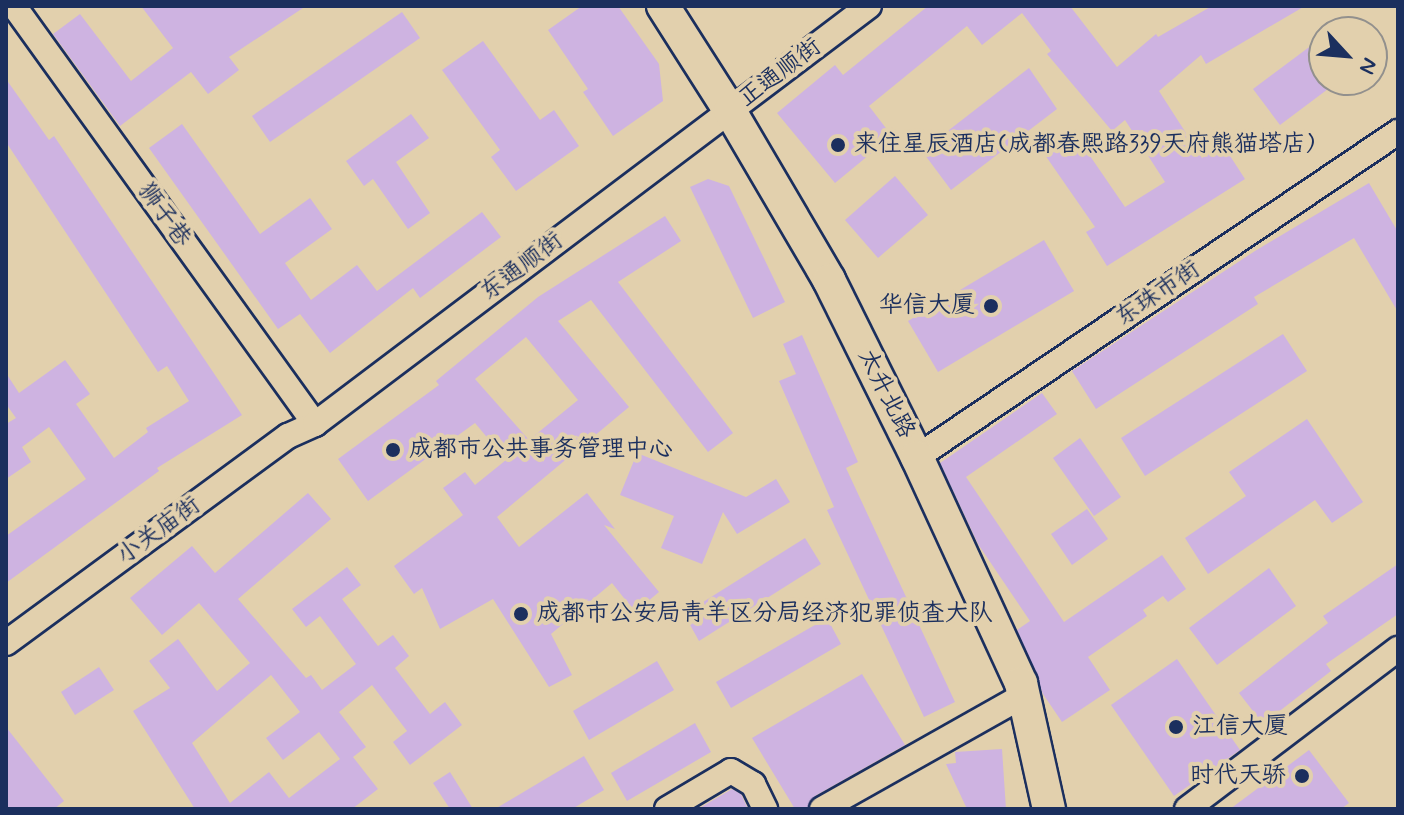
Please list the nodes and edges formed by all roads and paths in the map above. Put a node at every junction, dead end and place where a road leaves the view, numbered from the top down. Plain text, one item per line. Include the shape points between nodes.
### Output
1 (14, 6) edge
2 (663, 6) edge
3 (869, 6) edge
4 (730, 111) junction
5 (1398, 132) edge
6 (315, 424) junction
7 (917, 457) junction
8 (6, 643) edge
9 (1398, 649) edge
10 (1024, 695) junction
11 (667, 809) edge
12 (765, 809) edge
13 (822, 809) edge
14 (1049, 809) edge
15 (1187, 809) edge

1 - 6 street, 狮子巷
2 - 4 main road, 太升北路
3 - 4 street, 正通顺街
4 - 6 street, 东通顺街
4 - 7 main road, 太升北路 via 829,280
5 - 7 street, 东珠市街
6 - 8 street, 小关庙街 via 288,436
7 - 10 main road, 太升北路
9 - 15 street
10 - 13 street
10 - 14 main road, 太升北路
11 - 12 street via 731,771 753,784

